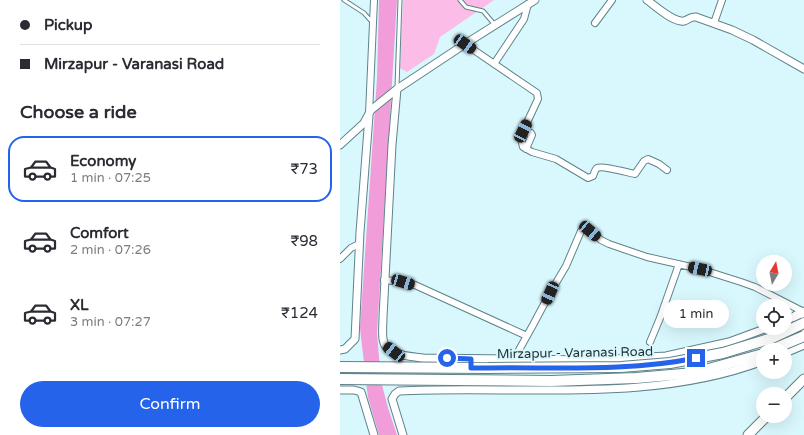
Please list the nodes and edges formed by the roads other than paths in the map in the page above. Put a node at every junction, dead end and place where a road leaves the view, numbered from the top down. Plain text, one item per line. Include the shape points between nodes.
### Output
1 (344, 0) edge
2 (374, 0) edge
3 (400, 0) edge
4 (460, 0) edge
5 (535, 0) edge
6 (612, 0) edge
7 (647, 0) edge
8 (722, 0) edge
9 (528, 4) junction
10 (373, 23) junction
11 (595, 23) dead end
12 (714, 23) junction
13 (495, 25) junction
14 (465, 44) junction
15 (494, 64) junction
16 (804, 69) edge
17 (395, 90) junction
18 (370, 112) junction
19 (523, 131) junction
20 (340, 145) edge
21 (526, 149) junction
22 (667, 170) dead end
23 (359, 244) junction
24 (340, 260) edge
25 (679, 264) junction
26 (384, 280) junction
27 (801, 317) edge
28 (756, 332) edge
29 (527, 336) junction
30 (804, 336) edge
31 (650, 342) dead end
32 (788, 343) edge
33 (804, 345) edge
34 (340, 350) edge
35 (792, 350) edge
36 (756, 356) edge
37 (514, 359) junction
38 (471, 363) junction
39 (756, 364) edge
40 (340, 367) edge
41 (804, 378) edge
42 (340, 379) edge
43 (471, 385) junction
44 (340, 390) edge
45 (792, 391) edge
46 (760, 423) edge
47 (374, 435) edge
48 (403, 435) edge
49 (748, 435) edge

1 - 10 lane via 364,13
2 - 10 street
3 - 17 lane
4 - 13 lane via 466,7 482,11
5 - 9 street
6 - 11 street
7 - 12 street via 675,19 682,21 696,16
8 - 12 street
9 - 13 street
9 - 15 street via 524,19
10 - 18 street
12 - 16 street via 753,40
13 - 14 street
14 - 15 street
14 - 17 street
15 - 19 street via 537,93 538,99
17 - 18 street
17 - 26 street
18 - 20 street via 361,126
18 - 23 street
19 - 21 street via 522,144
19 - 21 street via 532,135
21 - 22 street via 556,159 588,178 600,167 635,174 646,160 652,160
23 - 24 street via 346,252
23 - 34 street via 355,339 345,349
25 - 27 street via 748,285
25 - 29 street via 614,246 601,240 587,228 582,228 566,266
25 - 31 street
26 - 29 street via 415,285
26 - 38 street via 383,341 387,346 400,355
27 - 30 main road
27 - 38 highway, Mirzapur - Varanasi Road, bridge via 772,338 723,353 670,363 621,367 488,368
28 - 37 street via 729,342 666,356 597,360
29 - 37 street
30 - 32 highway, bridge
33 - 35 street
36 - 43 highway, Mirzapur - Varanasi Road via 694,373 551,381 489,380
37 - 38 street
38 - 40 highway, Mirzapur - Varanasi Road via 445,368
39 - 43 street via 700,379 656,386 572,389
41 - 45 main road
42 - 43 highway, Mirzapur - Varanasi Road via 446,380
43 - 48 street via 397,392 392,400
44 - 47 street via 358,390 363,397
46 - 49 main road

